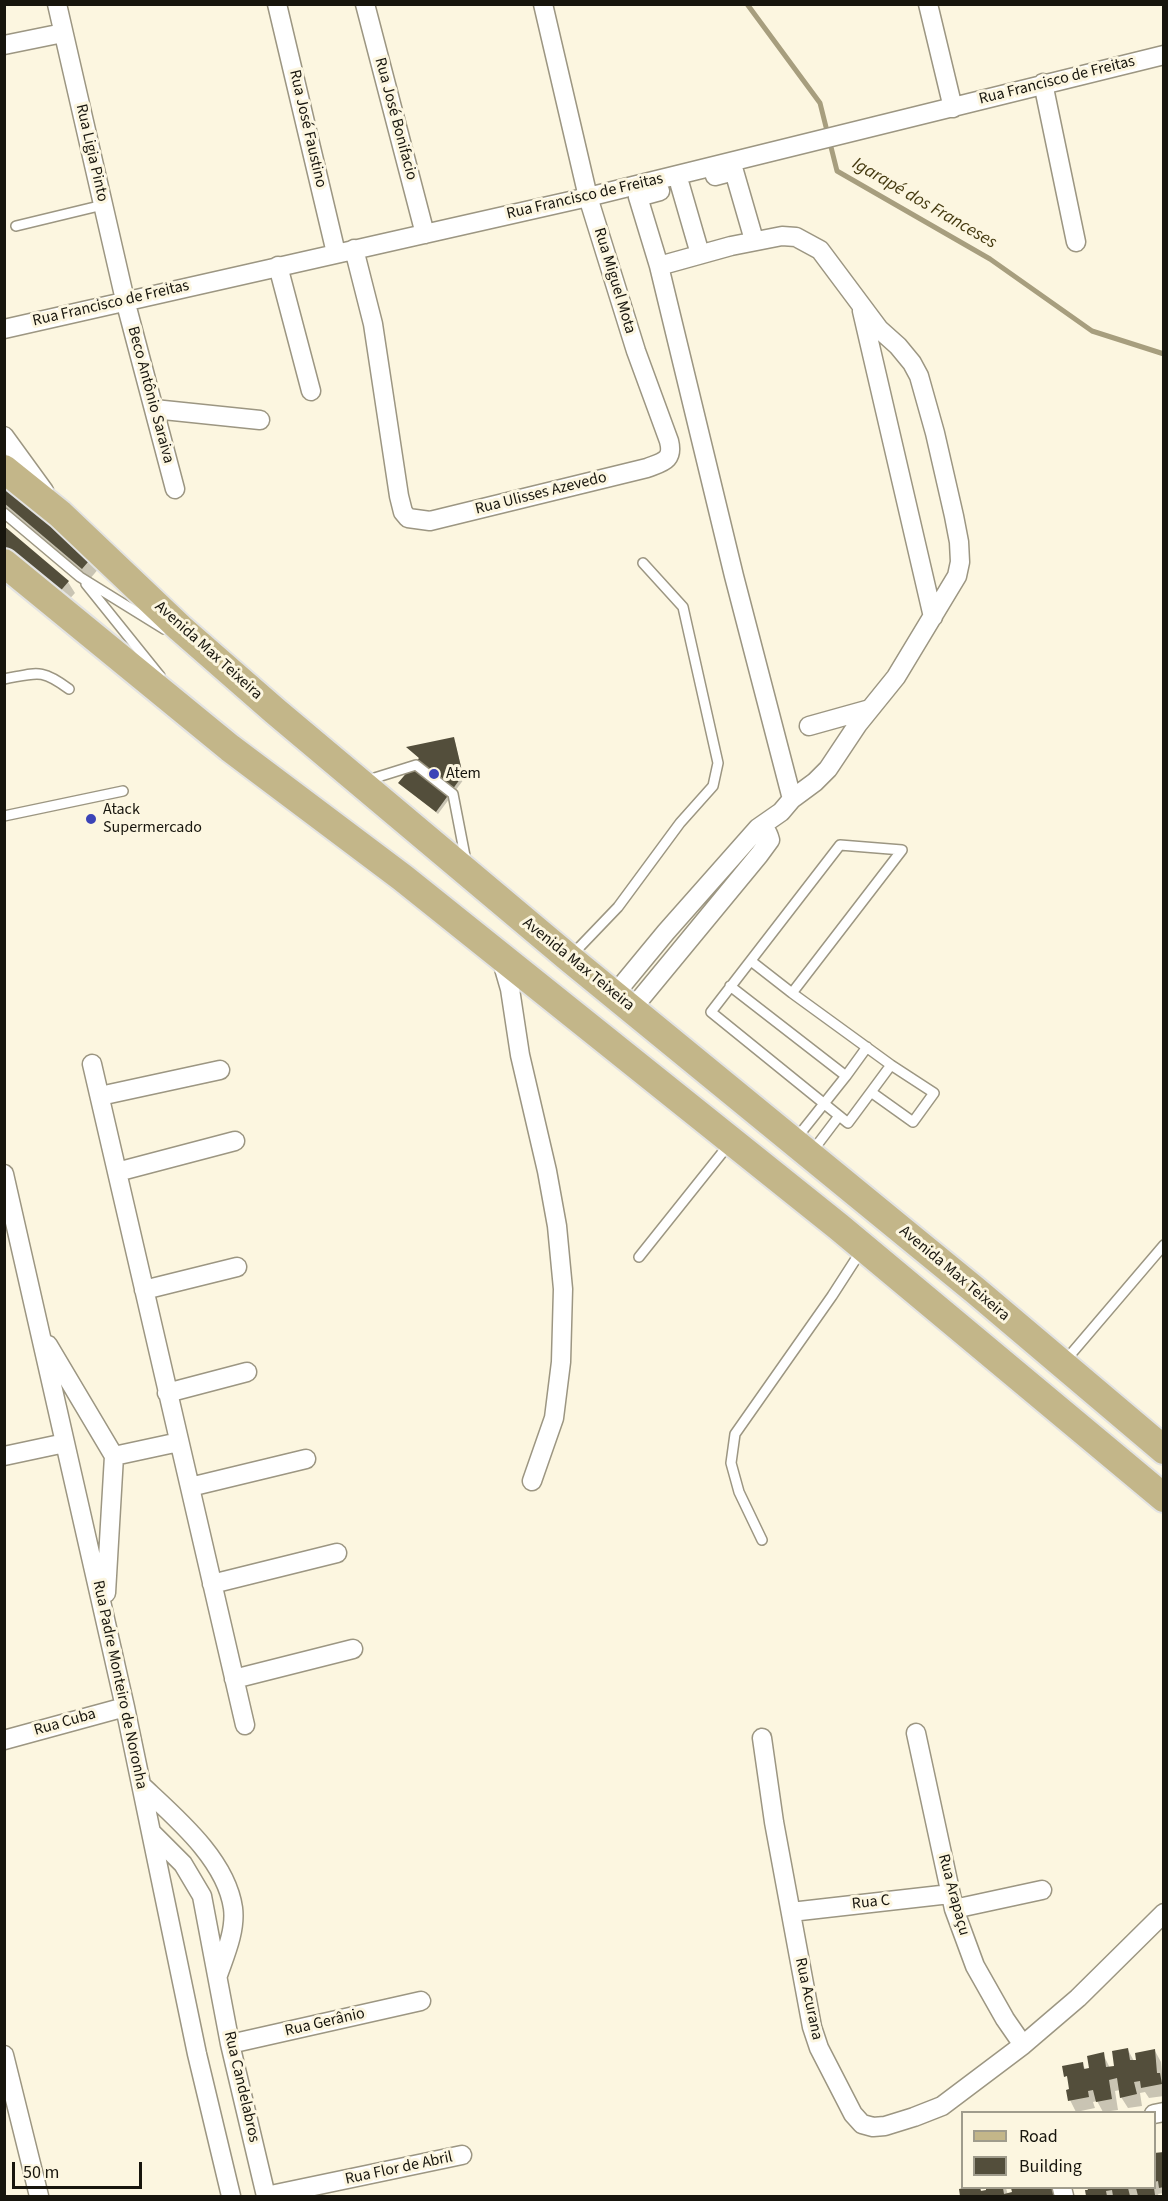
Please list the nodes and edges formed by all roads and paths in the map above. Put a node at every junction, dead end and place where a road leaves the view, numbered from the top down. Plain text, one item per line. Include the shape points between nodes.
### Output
1 (57, 4) edge
2 (277, 4) edge
3 (365, 4) edge
4 (543, 4) edge
5 (928, 4) edge
6 (63, 33) junction
7 (4, 45) edge
8 (1164, 55) edge
9 (1043, 83) junction
10 (953, 108) junction
11 (680, 185) junction
12 (588, 197) junction
13 (103, 205) junction
14 (16, 226) dead end
15 (424, 234) junction
16 (754, 240) junction
17 (1076, 242) dead end
18 (354, 249) junction
19 (336, 253) junction
20 (700, 254) junction
21 (278, 266) junction
22 (659, 266) junction
23 (125, 300) junction
24 (861, 306) junction
25 (4, 329) edge
26 (311, 391) dead end
27 (154, 410) junction
28 (658, 415) joint
29 (260, 420) dead end
30 (4, 436) edge
31 (4, 469) edge
32 (175, 489) dead end
33 (4, 513) edge
34 (60, 514) junction
35 (4, 563) edge
36 (643, 563) dead end
37 (80, 577) junction
38 (933, 617) junction
39 (225, 667) junction
40 (4, 679) edge
41 (69, 688) dead end
42 (870, 709) junction
43 (197, 721) junction
44 (809, 726) dead end
45 (359, 782) junction
46 (123, 791) dead end
47 (786, 806) junction
48 (4, 816) edge
49 (469, 875) junction
50 (500, 956) junction
51 (569, 958) junction
52 (751, 961) junction
53 (730, 986) junction
54 (792, 993) junction
55 (623, 1002) junction
56 (867, 1047) junction
57 (92, 1064) dead end
58 (891, 1065) junction
59 (220, 1070) dead end
60 (846, 1076) junction
61 (871, 1092) junction
62 (100, 1096) junction
63 (824, 1104) junction
64 (839, 1116) junction
65 (235, 1141) dead end
66 (732, 1141) junction
67 (801, 1148) junction
68 (117, 1172) junction
69 (4, 1174) edge
70 (1164, 1245) edge
71 (864, 1246) junction
72 (639, 1257) dead end
73 (237, 1267) dead end
74 (144, 1290) junction
75 (39, 1329) junction
76 (1061, 1365) junction
77 (247, 1372) dead end
78 (167, 1393) junction
79 (179, 1442) junction
80 (65, 1443) junction
81 (1164, 1450) edge
82 (4, 1456) edge
83 (114, 1456) junction
84 (306, 1459) dead end
85 (532, 1481) dead end
86 (190, 1487) junction
87 (1164, 1498) edge
88 (762, 1540) dead end
89 (337, 1553) dead end
90 (212, 1584) junction
91 (104, 1616) junction
92 (353, 1649) dead end
93 (234, 1679) junction
94 (125, 1707) junction
95 (245, 1725) dead end
96 (916, 1732) dead end
97 (762, 1738) dead end
98 (4, 1740) edge
99 (141, 1785) junction
100 (151, 1832) junction
101 (1042, 1890) dead end
102 (952, 1901) junction
103 (791, 1912) junction
104 (1164, 1913) edge
105 (218, 1977) junction
106 (421, 2001) dead end
107 (230, 2044) junction
108 (1023, 2045) junction
109 (4, 2055) edge
110 (462, 2155) dead end
111 (39, 2196) edge
112 (231, 2196) edge
113 (266, 2196) edge

1 - 6 street, Rua Ligia Pinto
2 - 19 street, Rua José Faustino
3 - 15 street, Rua José Bonifacio
4 - 12 street, Rua Miguel Mota
5 - 10 street
6 - 7 street
6 - 13 street, Rua Ligia Pinto
8 - 9 street, Rua Francisco de Freitas
9 - 10 street, Rua Francisco de Freitas
9 - 17 street
10 - 12 street, Rua Francisco de Freitas
11 - 16 street via 734,171
11 - 20 street
11 - 22 street via 638,197
12 - 15 street, Rua Francisco de Freitas
12 - 28 street, Rua Miguel Mota
13 - 14 lane
13 - 23 street, Rua Ligia Pinto
15 - 18 street, Rua Francisco de Freitas
16 - 20 street
16 - 24 street via 782,236 808,242 820,250
18 - 19 street, Rua Francisco de Freitas
18 - 28 street, Rua Ulisses Azevedo via 373,324 397,479 403,512 408,518 430,521 663,462 671,450
19 - 21 street, Rua Francisco de Freitas
20 - 22 street
21 - 23 street, Rua Francisco de Freitas
21 - 26 street
22 - 47 street
23 - 25 street, Rua Francisco de Freitas
23 - 27 street, Beco Antônio Saraiva
24 - 38 street
24 - 38 street via 912,363 940,453 960,562 957,576
27 - 29 street
27 - 32 street, Beco Antônio Saraiva
30 - 34 street
31 - 34 main road, Avenida Max Teixeira
33 - 37 lane
34 - 39 main road, Avenida Max Teixeira
35 - 43 main road
36 - 51 lane via 683,607 718,763 713,786 618,907
37 - 39 lane
37 - 43 lane
38 - 42 street via 896,677
39 - 45 main road, Avenida Max Teixeira
40 - 41 lane via 51,675
42 - 44 street
42 - 47 street via 828,769
43 - 50 main road
45 - 49 main road, Avenida Max Teixeira
45 - 49 lane via 416,765 453,794
46 - 48 lane
47 - 55 street via 764,834 759,855
49 - 51 main road, Avenida Max Teixeira
50 - 66 main road
50 - 85 street via 547,1171 562,1279 561,1362 554,1418
51 - 55 main road, Avenida Max Teixeira
52 - 53 lane
52 - 54 lane
52 - 54 lane via 840,845 902,850
53 - 60 lane
53 - 63 lane via 711,1012
54 - 56 lane
55 - 67 main road, Avenida Max Teixeira
56 - 58 lane
56 - 60 lane
57 - 62 street
58 - 61 lane
58 - 61 lane via 934,1093 913,1122
59 - 62 street
60 - 63 lane
61 - 64 lane via 848,1123
62 - 68 street
63 - 64 lane
63 - 67 lane
64 - 67 lane
65 - 68 street
66 - 71 main road
66 - 72 lane
67 - 76 main road, Avenida Max Teixeira
68 - 74 street
69 - 75 street, Rua Padre Monteiro de Noronha
70 - 76 lane
71 - 87 main road
71 - 88 lane via 735,1434 730,1463
73 - 74 street
74 - 78 street
75 - 80 street, Rua Padre Monteiro de Noronha
75 - 83 street
76 - 81 main road, Avenida Max Teixeira
77 - 78 street
78 - 79 street
79 - 83 street
79 - 86 street
80 - 82 street
80 - 91 street, Rua Padre Monteiro de Noronha
83 - 91 street
84 - 86 street
86 - 90 street
89 - 90 street
90 - 93 street
91 - 94 street, Rua Padre Monteiro de Noronha
92 - 93 street
93 - 95 street
94 - 98 street, Rua Cuba
94 - 99 street, Rua Padre Monteiro de Noronha
96 - 102 street, Rua Arapaçu
97 - 103 street, Rua Acurana
99 - 100 street, Rua Padre Monteiro de Noronha
99 - 105 street, Rua Candelabros via 201,1845 228,1890 232,1926
100 - 105 street, Rua Candelabros via 183,1864 202,1896
100 - 112 street, Rua Padre Monteiro de Noronha
101 - 102 street, Rua C
102 - 103 street, Rua C
102 - 108 street, Rua Arapaçu via 975,1966
103 - 108 street, Rua Acurana via 815,2038 853,2114 862,2124 885,2126 942,2106
104 - 108 street, Rua Acurana via 1078,1998
105 - 107 street, Rua Candelabros
106 - 107 street, Rua Gerânio
107 - 113 street, Rua Candelabros
109 - 111 street
110 - 113 street, Rua Flor de Abril

